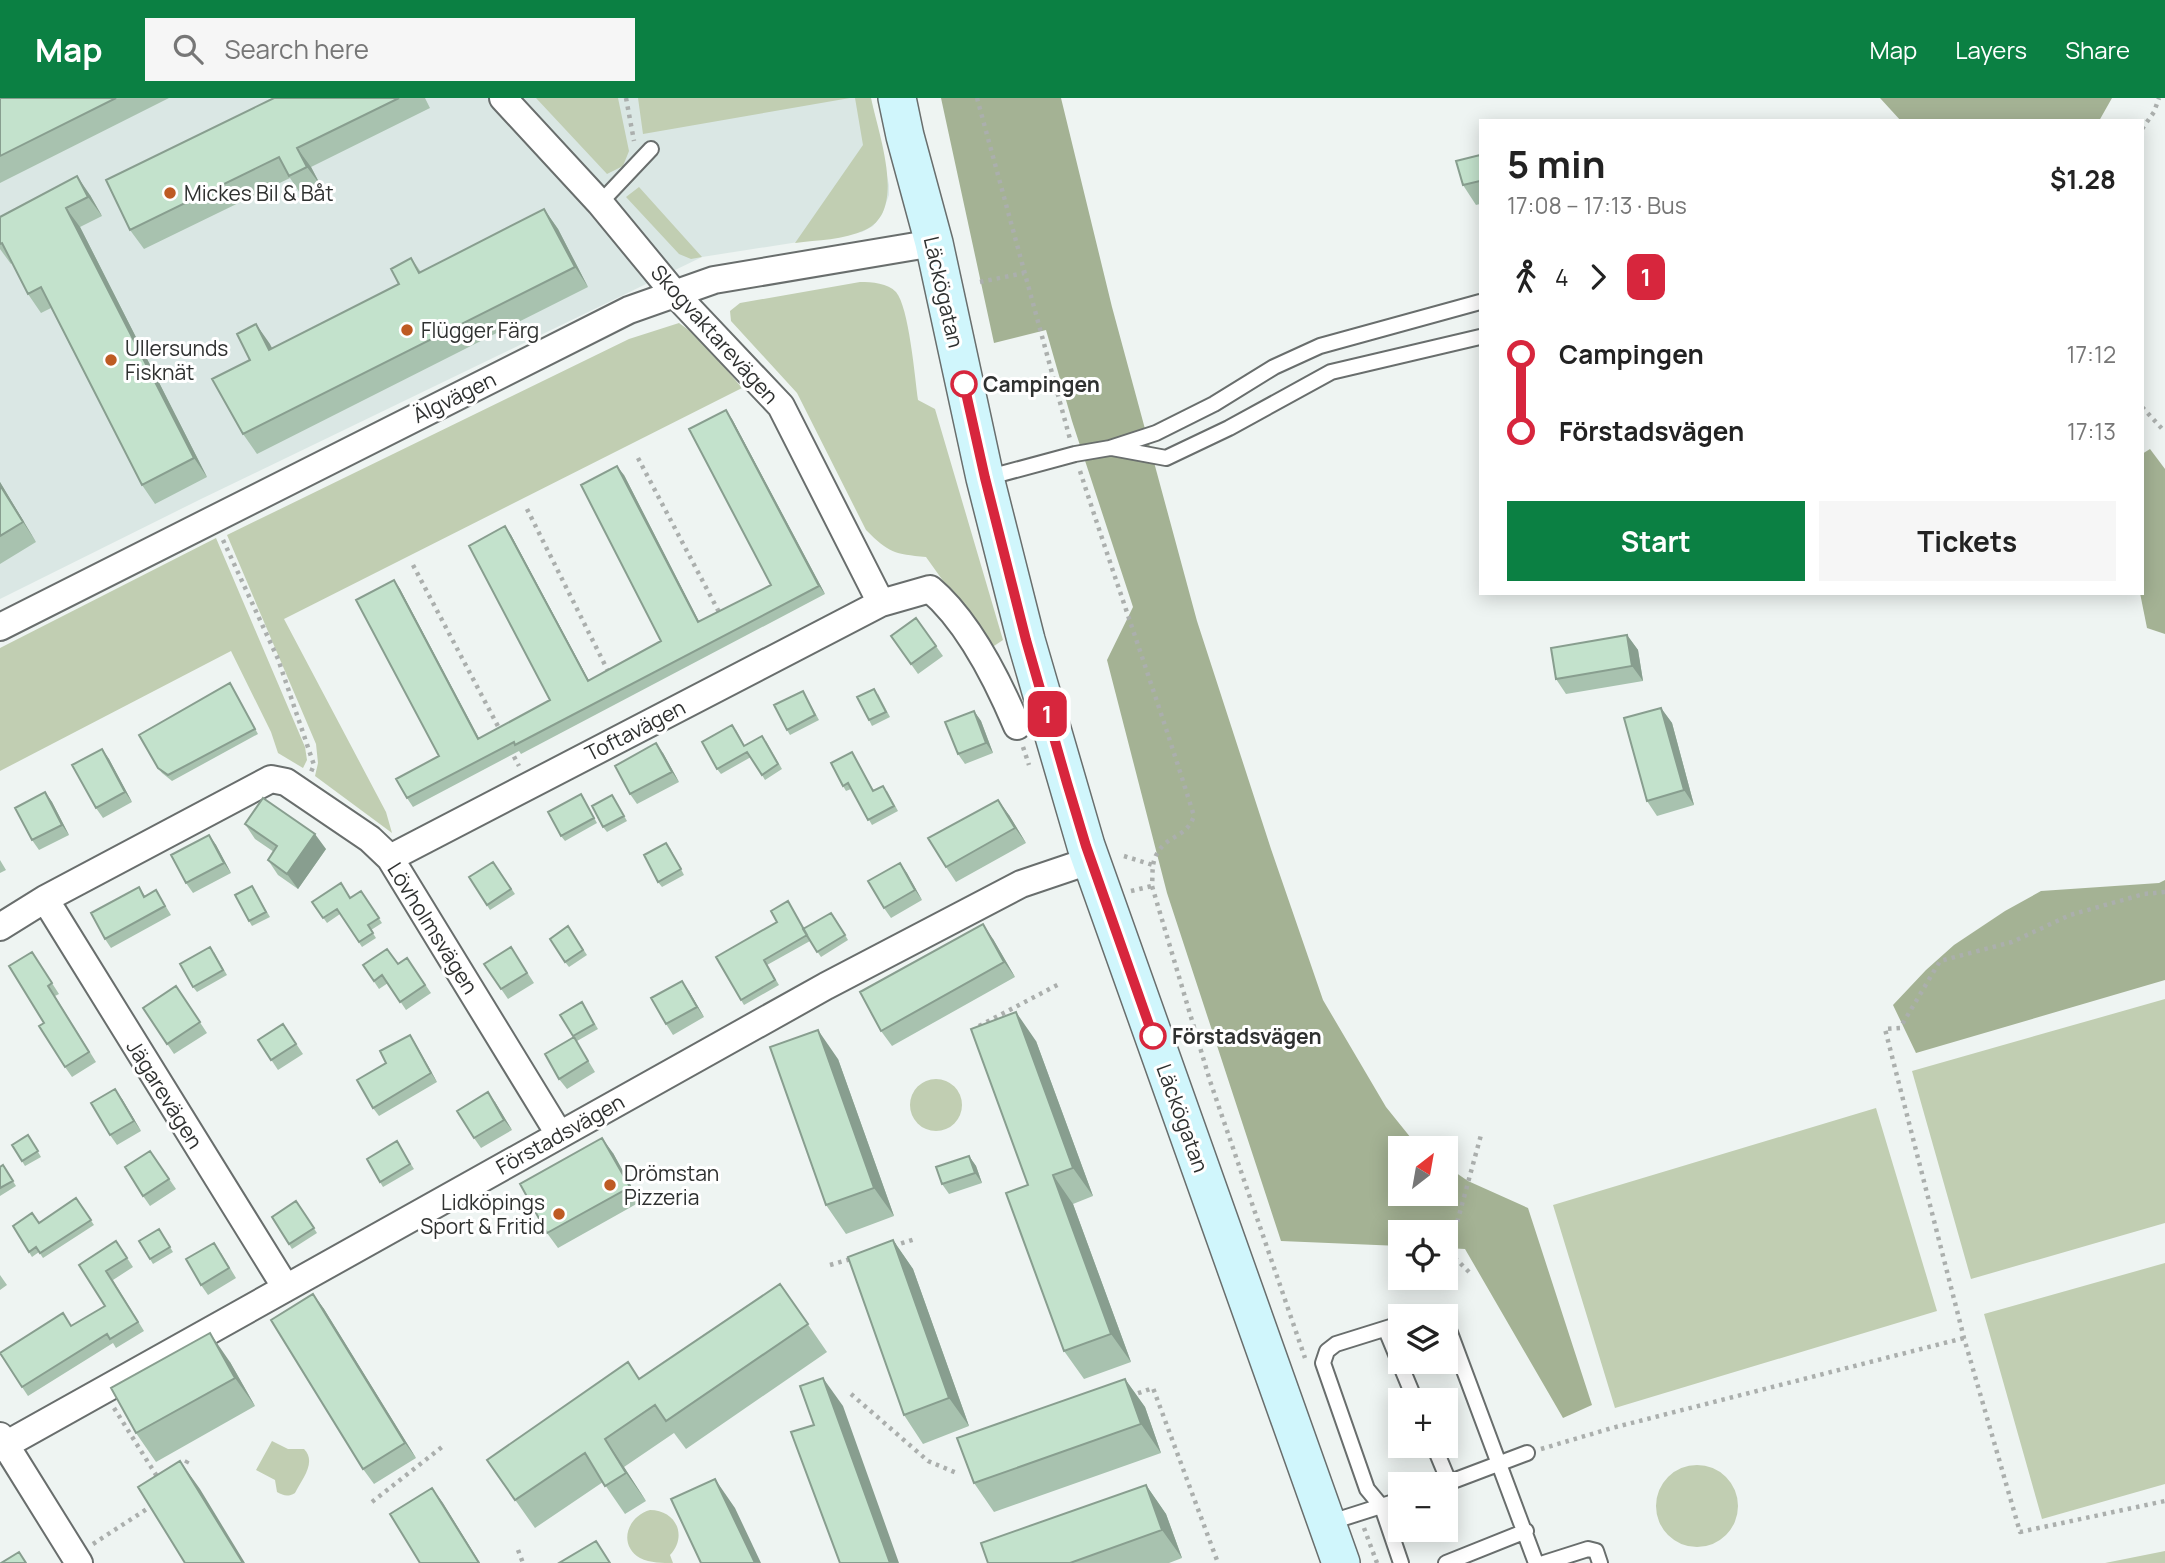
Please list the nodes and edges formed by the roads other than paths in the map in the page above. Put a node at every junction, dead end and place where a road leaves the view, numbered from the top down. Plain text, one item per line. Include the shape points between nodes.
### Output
1 (503, 98) edge
2 (897, 98) edge
3 (651, 149) dead end
4 (600, 203) junction
5 (934, 243) junction
6 (675, 294) junction
7 (1479, 302) edge
8 (1479, 337) edge
9 (1110, 448) junction
10 (985, 478) junction
11 (881, 603) junction
12 (0, 627) edge
13 (1017, 726) dead end
14 (390, 858) junction
15 (1108, 858) junction
16 (44, 899) junction
17 (0, 926) edge
18 (559, 1134) junction
19 (286, 1288) junction
20 (1388, 1328) edge
21 (1458, 1353) edge
22 (2, 1443) edge
23 (1527, 1453) road end
24 (1501, 1465) junction
25 (1458, 1479) edge
26 (1388, 1505) edge
27 (1382, 1507) junction
28 (1343, 1519) junction
29 (1526, 1531) junction
30 (85, 1555) edge
31 (1341, 1563) edge
32 (1401, 1563) edge
33 (1446, 1563) edge
34 (1536, 1563) edge
35 (1544, 1563) edge
36 (1600, 1563) edge

1 - 4 street, Skogvaktarevägen
2 - 5 main road, Läckögatan
3 - 4 lane
4 - 6 street, Skogvaktarevägen
5 - 6 street, Älgvägen via 714,280
5 - 10 main road, Läckögatan
6 - 11 street, Skogvaktarevägen via 781,406
6 - 12 street, Älgvägen via 629,310
7 - 9 lane via 1320,346 1156,433
8 - 9 lane via 1331,372 1166,458
9 - 10 lane
10 - 15 main road, Läckögatan via 1067,783
11 - 13 street via 930,589 947,604 1000,686
11 - 14 street, Toftavägen
14 - 16 street, Lövholmsvägen via 303,792 271,779
14 - 18 street, Lövholmsvägen
15 - 18 street, Förstadsvägen via 1021,884
15 - 28 main road, Läckögatan via 1108,911
16 - 17 street, Lövholmsvägen
16 - 19 street, Jägarevägen
18 - 19 street, Förstadsvägen
19 - 22 street, Förstadsvägen
20 - 27 lane via 1336,1344 1323,1363 1367,1489
21 - 24 lane
22 - 30 street
23 - 24 lane
24 - 25 lane
24 - 29 lane
26 - 27 lane
27 - 28 lane
27 - 32 lane
28 - 31 main road, Läckögatan
29 - 33 lane
29 - 34 lane
35 - 36 lane via 1588,1549 1596,1551

